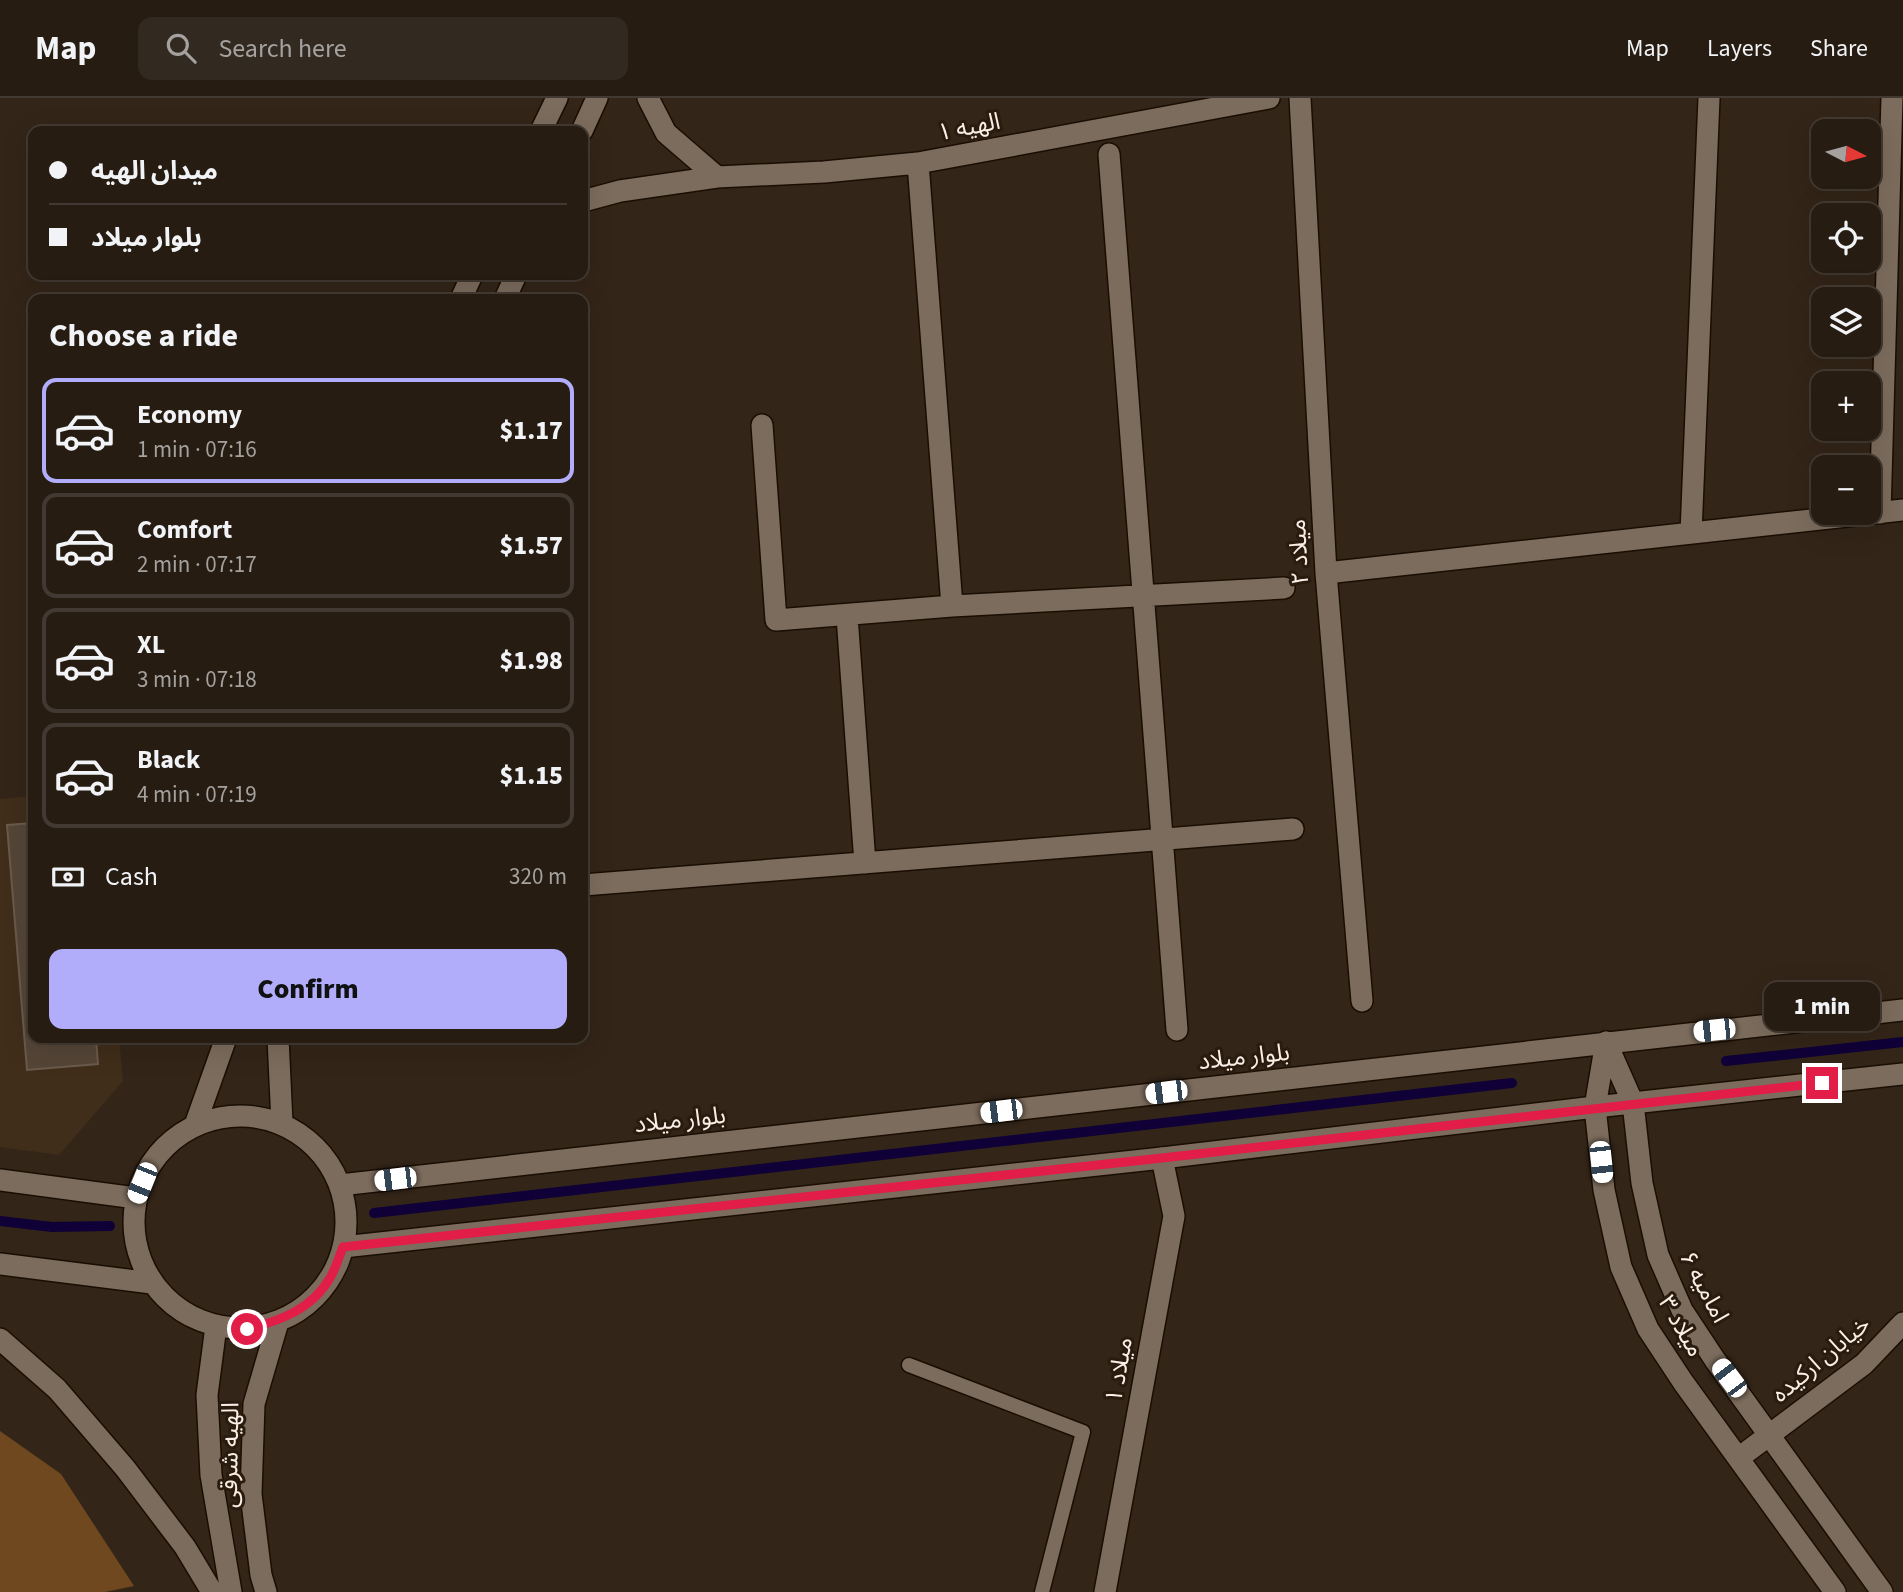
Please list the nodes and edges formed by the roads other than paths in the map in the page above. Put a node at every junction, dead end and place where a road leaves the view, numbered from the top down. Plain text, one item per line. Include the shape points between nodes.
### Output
1 (557, 98) edge
2 (597, 98) edge
3 (648, 98) edge
4 (1269, 98) edge
5 (1300, 98) edge
6 (1709, 98) edge
7 (1892, 98) edge
8 (543, 126) edge
9 (584, 126) edge
10 (1109, 154) dead end
11 (918, 163) junction
12 (717, 177) junction
13 (588, 200) edge
14 (762, 425) dead end
15 (1881, 478) edge
16 (1903, 510) edge
17 (1881, 513) edge
18 (1811, 520) edge
19 (1691, 533) junction
20 (1326, 573) junction
21 (1284, 588) dead end
22 (1143, 596) junction
23 (953, 606) junction
24 (847, 615) junction
25 (1293, 830) dead end
26 (1163, 839) junction
27 (865, 863) junction
28 (588, 886) edge
29 (1362, 1001) dead end
30 (1903, 1010) edge
31 (1177, 1030) dead end
32 (1606, 1042) junction
33 (224, 1043) edge
34 (278, 1043) edge
35 (1903, 1074) edge
36 (1633, 1103) junction
37 (1595, 1107) junction
38 (282, 1124) junction
39 (195, 1125) junction
40 (1162, 1158) junction
41 (0, 1180) edge
42 (340, 1185) junction
43 (136, 1198) junction
44 (343, 1247) junction
45 (0, 1264) edge
46 (152, 1283) junction
47 (278, 1322) junction
48 (1903, 1323) edge
49 (216, 1326) junction
50 (0, 1339) edge
51 (909, 1365) dead end
52 (1771, 1434) junction
53 (1740, 1457) junction
54 (212, 1592) edge
55 (231, 1592) edge
56 (266, 1592) edge
57 (1042, 1592) edge
58 (1105, 1592) edge
59 (1835, 1592) edge
60 (1882, 1592) edge

1 - 8 street
2 - 9 street
3 - 12 street via 666,132
4 - 11 street, الهیه ۱
5 - 20 street, میلاد ۲
6 - 19 street
7 - 15 street
10 - 22 street
11 - 12 street, الهیه ۱
11 - 23 street
12 - 13 street, الهیه ۱
14 - 24 street via 776,620
16 - 17 street
18 - 19 street
19 - 20 street
20 - 29 street, میلاد ۲
21 - 22 street
22 - 23 street
22 - 26 street
23 - 24 street
24 - 27 street
25 - 26 street
26 - 27 street
26 - 31 street
27 - 28 street
30 - 32 street, بلوار میلاد
32 - 36 street, امامیه ۶
32 - 37 street, میلاد ۳
32 - 42 street, بلوار میلاد
33 - 39 street
34 - 38 street
35 - 36 street
36 - 37 street
36 - 52 street, امامیه ۶ via 1642,1183 1658,1255 1682,1310
37 - 40 street
37 - 53 street, میلاد ۳ via 1604,1190 1621,1267 1648,1329
38 - 39 street via 261,1117 225,1116
38 - 42 street via 322,1154
39 - 43 street via 168,1143 155,1159
40 - 44 street
40 - 58 street, میلاد ۱ via 1174,1216
41 - 43 street
42 - 44 street via 346,1216
43 - 46 street via 138,1256
44 - 47 street via 330,1279 307,1305
45 - 46 street
46 - 49 street via 191,1317
47 - 49 street via 247,1329
47 - 56 street, الهیه شرقی via 254,1404 251,1494
48 - 52 street, خیابان ارکیده via 1864,1364
49 - 55 street, الهیه شرقی via 207,1395 211,1475
50 - 54 street via 57,1389 125,1468 185,1547
51 - 57 lane via 1083,1432
52 - 53 street, خیابان ارکیده
52 - 60 street, امامیه ۶
53 - 59 street, میلاد ۳

